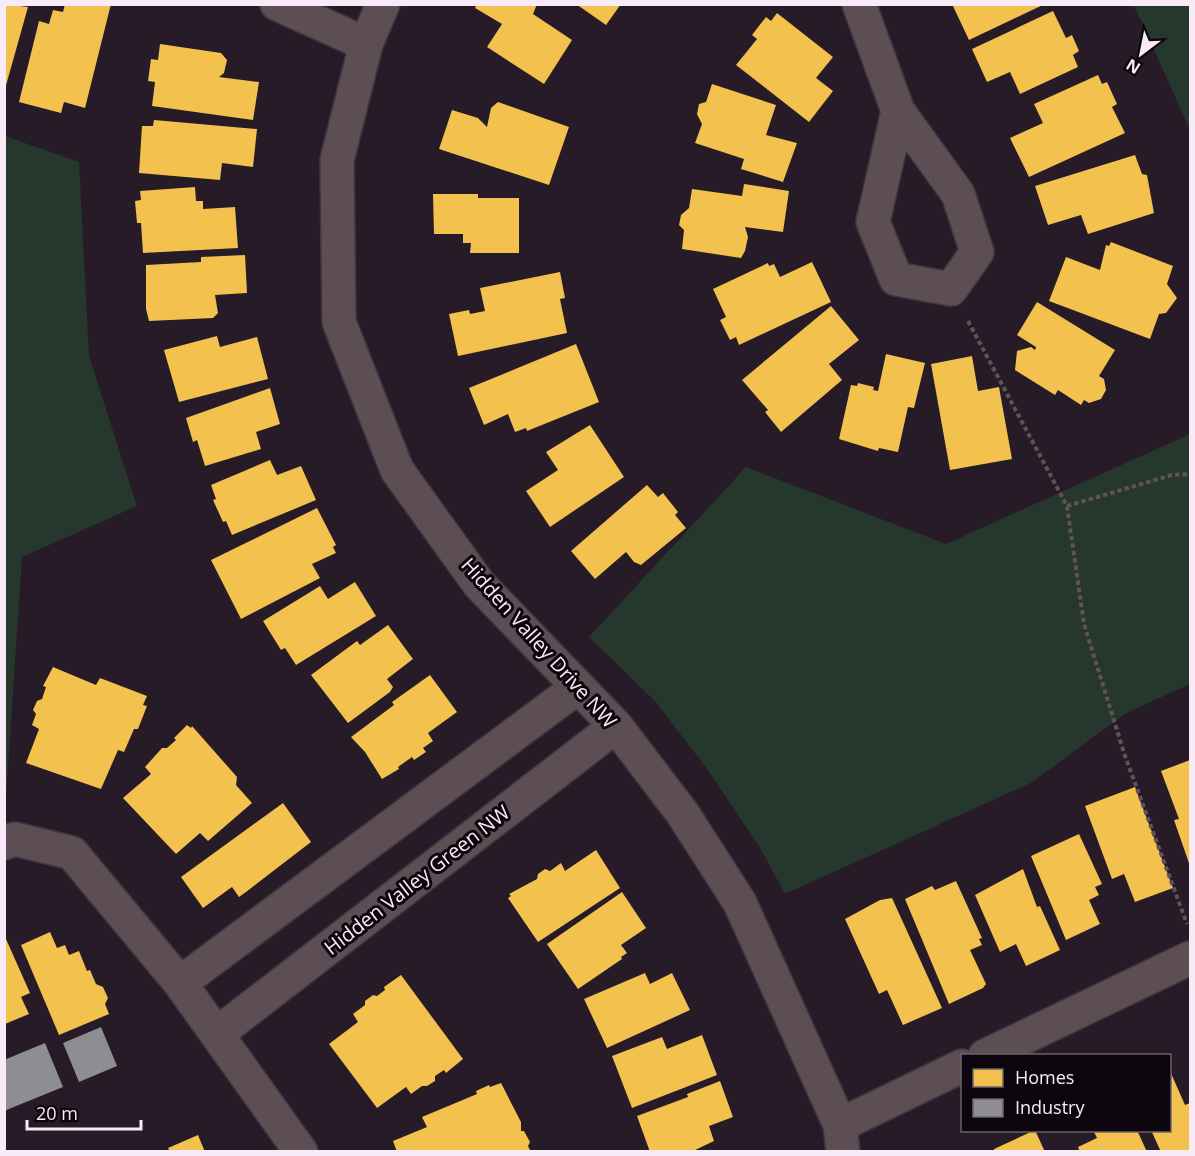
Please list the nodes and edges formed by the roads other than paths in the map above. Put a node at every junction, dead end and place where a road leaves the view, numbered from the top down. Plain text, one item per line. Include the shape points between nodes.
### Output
1 (276, 4) edge
2 (382, 4) edge
3 (859, 4) edge
4 (366, 44) junction
5 (898, 111) junction
6 (578, 687) junction
7 (616, 726) junction
8 (4, 843) edge
9 (1191, 958) edge
10 (180, 983) junction
11 (218, 1034) junction
12 (989, 1054) edge
13 (961, 1067) edge
14 (841, 1138) edge
15 (301, 1152) edge

1 - 4 street
2 - 4 street, Hidden Valley Drive NW
3 - 5 street
4 - 6 street, Hidden Valley Drive NW via 337,160 339,322 397,470 479,584
5 - 5 street via 873,222 896,279 951,290 977,252 957,194
6 - 7 street, Hidden Valley Drive NW
6 - 10 street
7 - 11 street, Hidden Valley Green NW
7 - 14 street, Hidden Valley Drive NW via 683,814 740,903
8 - 10 street via 15,839 72,853
9 - 12 street
10 - 11 street
11 - 15 street
13 - 14 street

